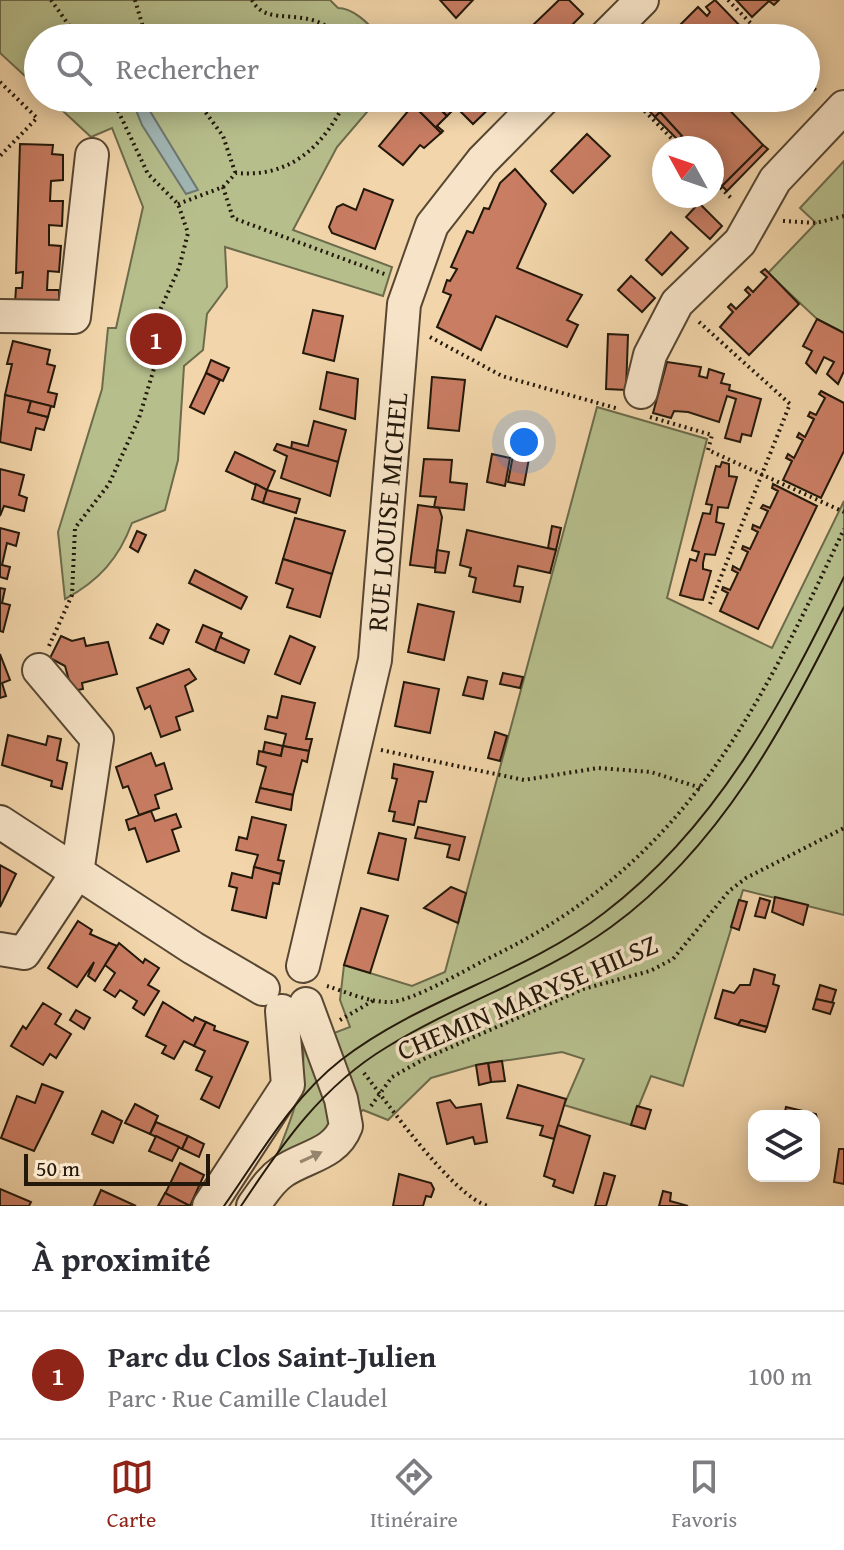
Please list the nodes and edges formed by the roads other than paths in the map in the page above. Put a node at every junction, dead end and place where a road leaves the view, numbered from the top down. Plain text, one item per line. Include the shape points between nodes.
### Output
1 (642, 0) edge
2 (618, 24) edge
3 (844, 107) edge
4 (530, 112) edge
5 (92, 155) dead end
6 (0, 316) edge
7 (641, 392) dead end
8 (39, 670) road end
9 (0, 822) edge
10 (77, 873) junction
11 (0, 949) edge
12 (293, 990) junction
13 (209, 1206) edge
14 (253, 1206) edge

1 - 2 street
3 - 7 street via 775,180 740,242 677,303 650,355
4 - 12 street, RUE LOUISE MICHEL via 482,161 432,225 412,284 403,322 375,660
5 - 6 street via 74,317
8 - 10 street via 97,739
9 - 10 street
10 - 11 street via 24,953
10 - 12 street
12 - 13 street, RUE LOUISE MICHEL via 288,1085
14 -> 12 street via 271,1181 333,1147 346,1126 344,1108

